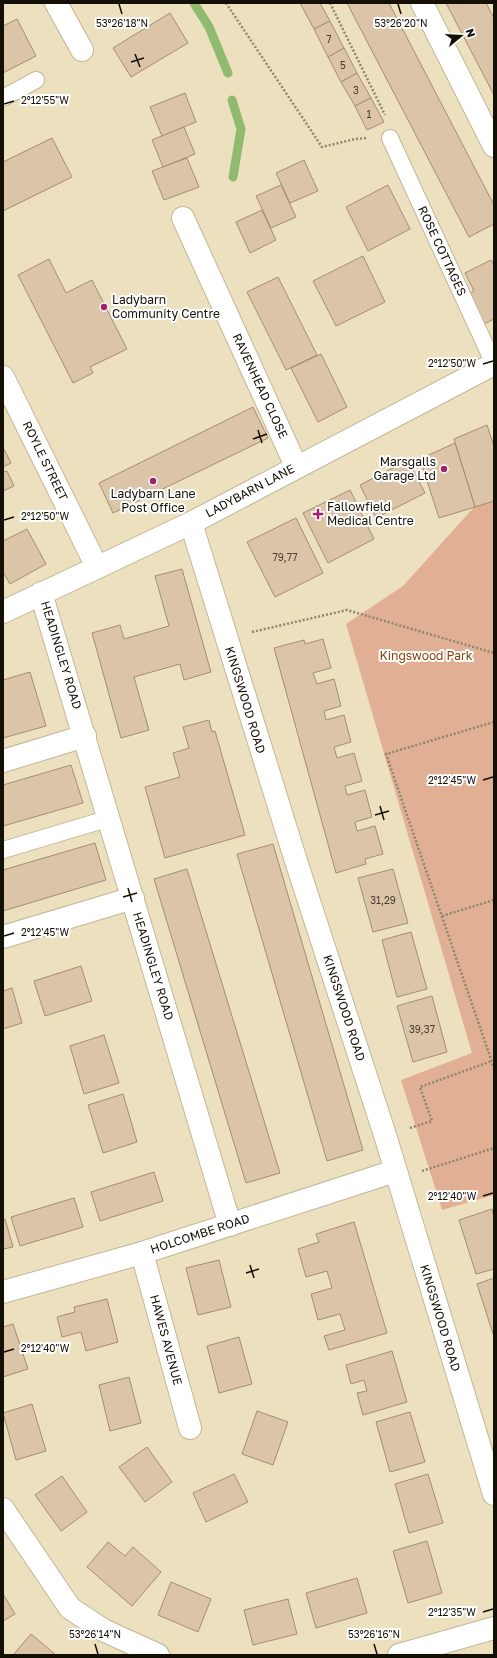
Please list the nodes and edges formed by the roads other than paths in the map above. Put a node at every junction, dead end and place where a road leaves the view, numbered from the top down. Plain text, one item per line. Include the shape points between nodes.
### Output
1 (56, 3) edge
2 (422, 3) edge
3 (82, 50) dead end
4 (36, 80) dead end
5 (3, 98) edge
6 (390, 138) road end
7 (494, 146) edge
8 (183, 218) dead end
9 (494, 364) edge
10 (3, 377) edge
11 (296, 466) junction
12 (191, 524) junction
13 (97, 567) junction
14 (41, 593) junction
15 (3, 612) edge
16 (86, 736) junction
17 (3, 760) edge
18 (110, 818) junction
19 (3, 850) edge
20 (133, 898) junction
21 (3, 938) edge
22 (397, 1174) junction
23 (230, 1224) junction
24 (142, 1253) junction
25 (3, 1292) edge
26 (190, 1428) dead end
27 (494, 1494) edge
28 (3, 1509) edge
29 (494, 1628) edge
30 (158, 1655) edge
31 (399, 1655) edge

1 - 3 street
2 - 7 street
4 - 5 lane
6 - 9 lane, ROSE COTTAGES
8 - 11 street, RAVENHEAD CLOSE
9 - 11 street, LADYBARN LANE
10 - 13 street, ROYLE STREET
11 - 12 street, LADYBARN LANE
12 - 13 street, LADYBARN LANE
12 - 22 street, KINGSWOOD ROAD
13 - 14 street, LADYBARN LANE
14 - 15 street, LADYBARN LANE
14 - 16 street, HEADINGLEY ROAD
16 - 17 street
16 - 18 street, HEADINGLEY ROAD
18 - 19 lane
18 - 20 street, HEADINGLEY ROAD
20 - 21 street
20 - 23 street, HEADINGLEY ROAD
22 - 23 street, HOLCOMBE ROAD
22 - 27 street, KINGSWOOD ROAD
23 - 24 street, HOLCOMBE ROAD
24 - 25 street, HOLCOMBE ROAD
24 - 26 street, HAWES AVENUE
28 - 30 street via 70,1608 103,1630
29 - 31 street

